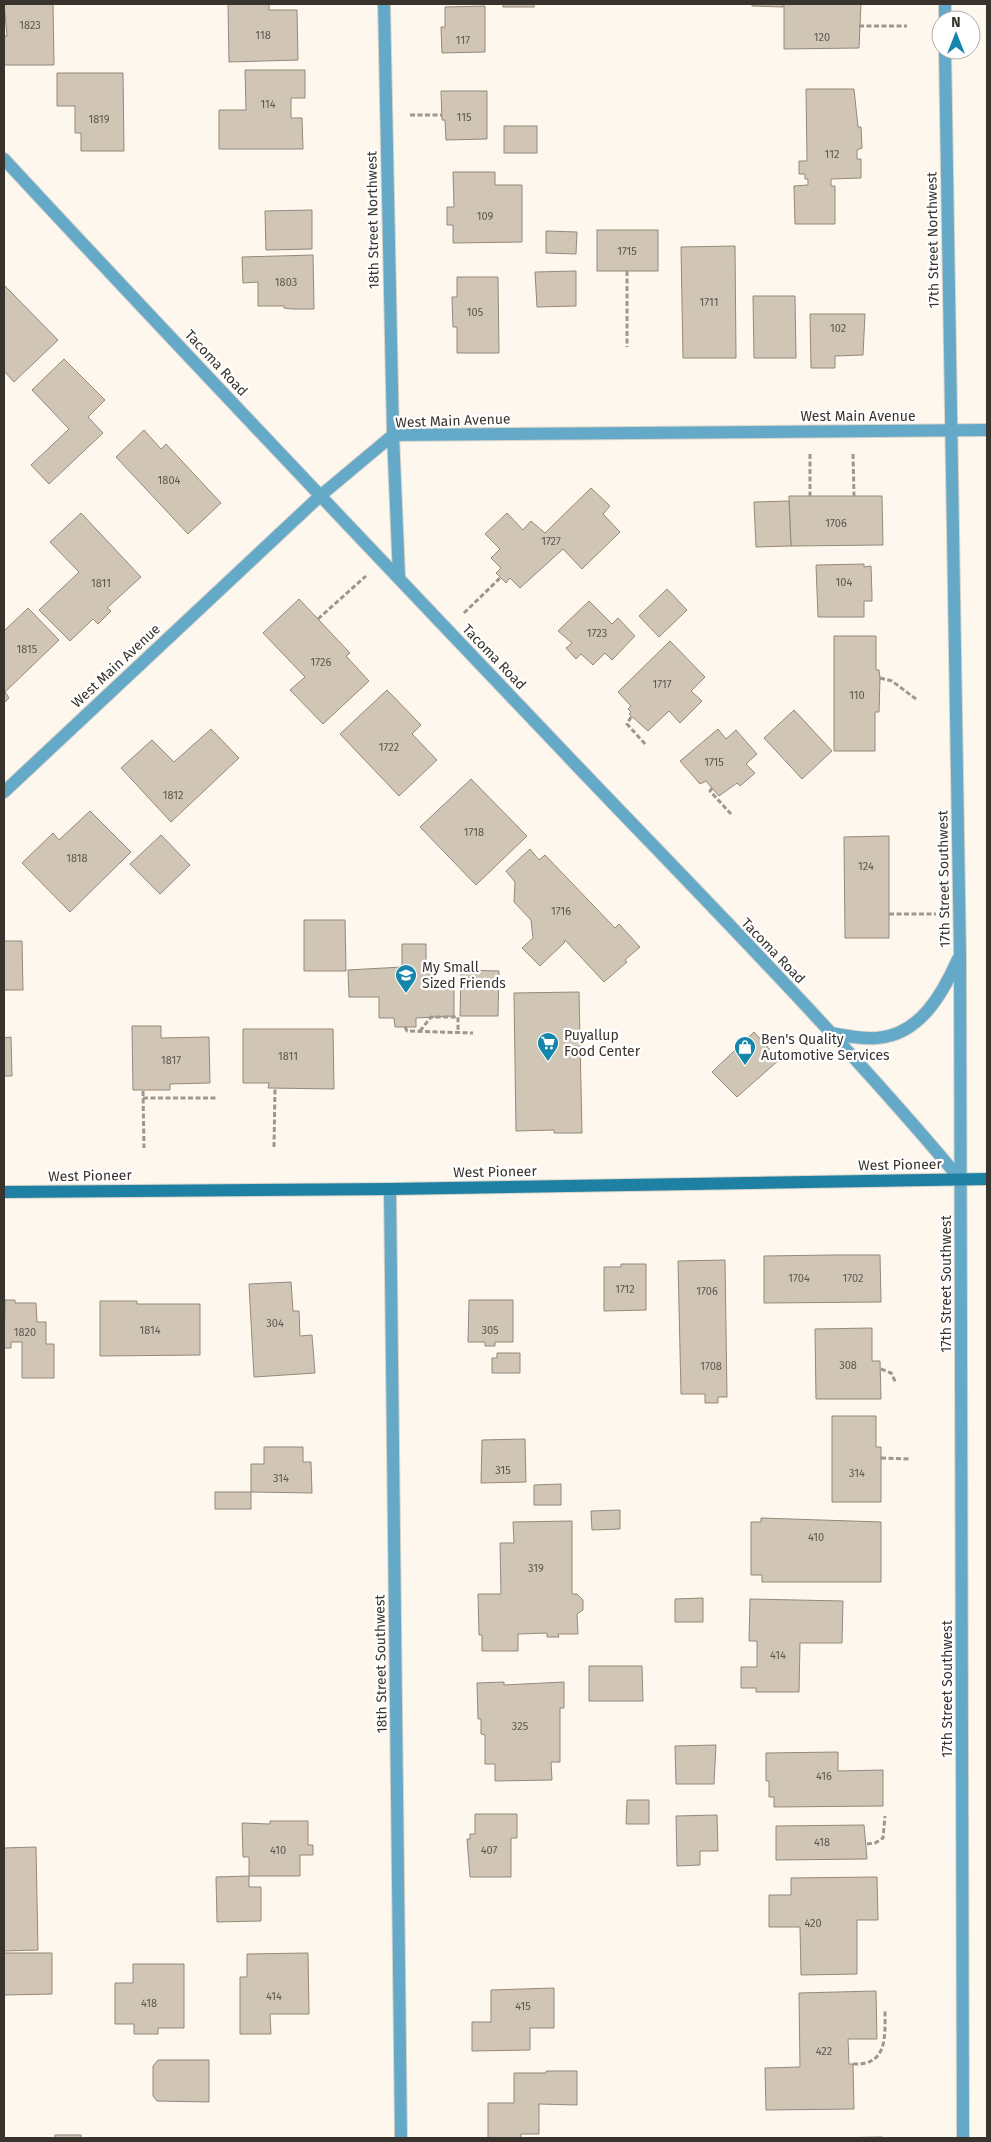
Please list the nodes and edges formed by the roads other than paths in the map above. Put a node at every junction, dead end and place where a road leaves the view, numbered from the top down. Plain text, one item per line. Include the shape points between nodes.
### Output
1 (384, 4) edge
2 (945, 60) edge
3 (4, 159) edge
4 (951, 430) junction
5 (987, 430) edge
6 (393, 435) junction
7 (320, 496) junction
8 (398, 576) junction
9 (4, 792) edge
10 (960, 954) junction
11 (831, 1033) junction
12 (960, 1179) junction
13 (987, 1179) edge
14 (390, 1189) junction
15 (4, 1192) edge
16 (400, 2138) edge
17 (963, 2138) edge

1 - 6 street, 18th Street Northwest
2 - 4 street, 17th Street Northwest
3 - 7 street, Tacoma Road
4 - 5 street, West Main Avenue
4 - 6 street, West Main Avenue
4 - 10 street, 17th Street Southwest
6 - 7 street, West Main Avenue
6 - 8 street, 18th Street Northwest
7 - 8 street, Tacoma Road
7 - 9 street, West Main Avenue
8 - 11 street, Tacoma Road
10 - 11 street via 937,1000 910,1025 878,1038
10 - 12 street, 17th Street Southwest
11 - 12 street, Tacoma Road
12 - 13 main road, West Pioneer
12 - 14 main road, West Pioneer
12 - 17 street, 17th Street Southwest
14 - 15 main road, West Pioneer
14 - 16 street, 18th Street Southwest

